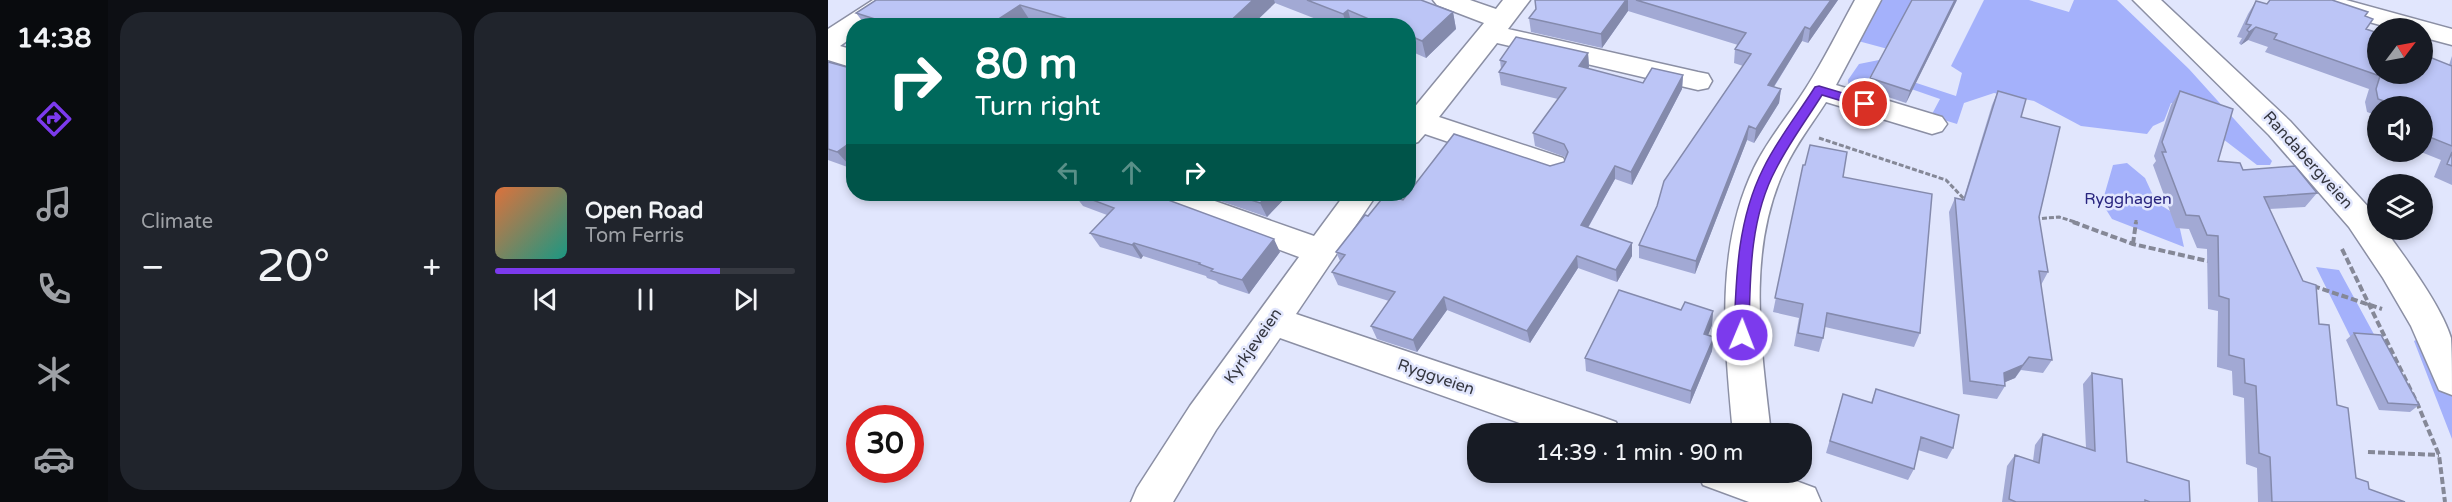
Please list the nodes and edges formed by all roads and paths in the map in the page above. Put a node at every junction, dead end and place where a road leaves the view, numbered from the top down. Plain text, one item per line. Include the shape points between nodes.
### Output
1 (890, 0) edge
2 (1446, 0) edge
3 (1868, 0) edge
4 (2146, 0) edge
5 (2316, 0) edge
6 (863, 18) edge
7 (1502, 18) edge
8 (2381, 18) edge
9 (846, 29) edge
10 (2433, 32) edge
11 (2452, 37) edge
12 (828, 41) edge
13 (828, 51) edge
14 (846, 57) edge
15 (1698, 81) dead end
16 (1819, 90) junction
17 (1932, 124) dead end
18 (1416, 126) edge
19 (1416, 129) edge
20 (1793, 129) junction
21 (1552, 166) edge
22 (1181, 201) edge
23 (1357, 201) edge
24 (1976, 204) edge
25 (2028, 217) edge
26 (2136, 220) dead end
27 (2338, 241) dead end
28 (2133, 244) junction
29 (1320, 251) junction
30 (2218, 264) edge
31 (2305, 284) edge
32 (2370, 306) junction
33 (1271, 320) junction
34 (2452, 379) edge
35 (1570, 423) edge
36 (1751, 423) edge
37 (2368, 452) dead end
38 (2439, 455) junction
39 (1764, 483) edge
40 (1151, 502) edge
41 (1802, 502) edge
42 (2445, 502) edge

1 - 6 street
2 - 7 street
3 - 16 street
4 - 34 street, Randabergveien via 2334,184 2415,298
5 - 8 street
7 - 15 street
7 - 18 street
9 - 12 street
10 - 11 street
13 - 14 street
16 - 17 street
16 - 20 street
19 - 21 street
20 - 24 path via 1946,180 1965,201
20 - 36 street via 1769,169 1755,208 1743,266 1742,335
22 - 29 street
23 - 29 street, Kyrkjeveien
25 - 28 path via 2059,217
26 - 28 path
27 - 32 path
28 - 30 path
29 - 33 street, Kyrkjeveien
31 - 32 path
32 - 38 path
33 - 35 street, Ryggveien
33 - 40 street, Kyrkjeveien
37 - 38 path
38 - 42 path
39 - 41 street

